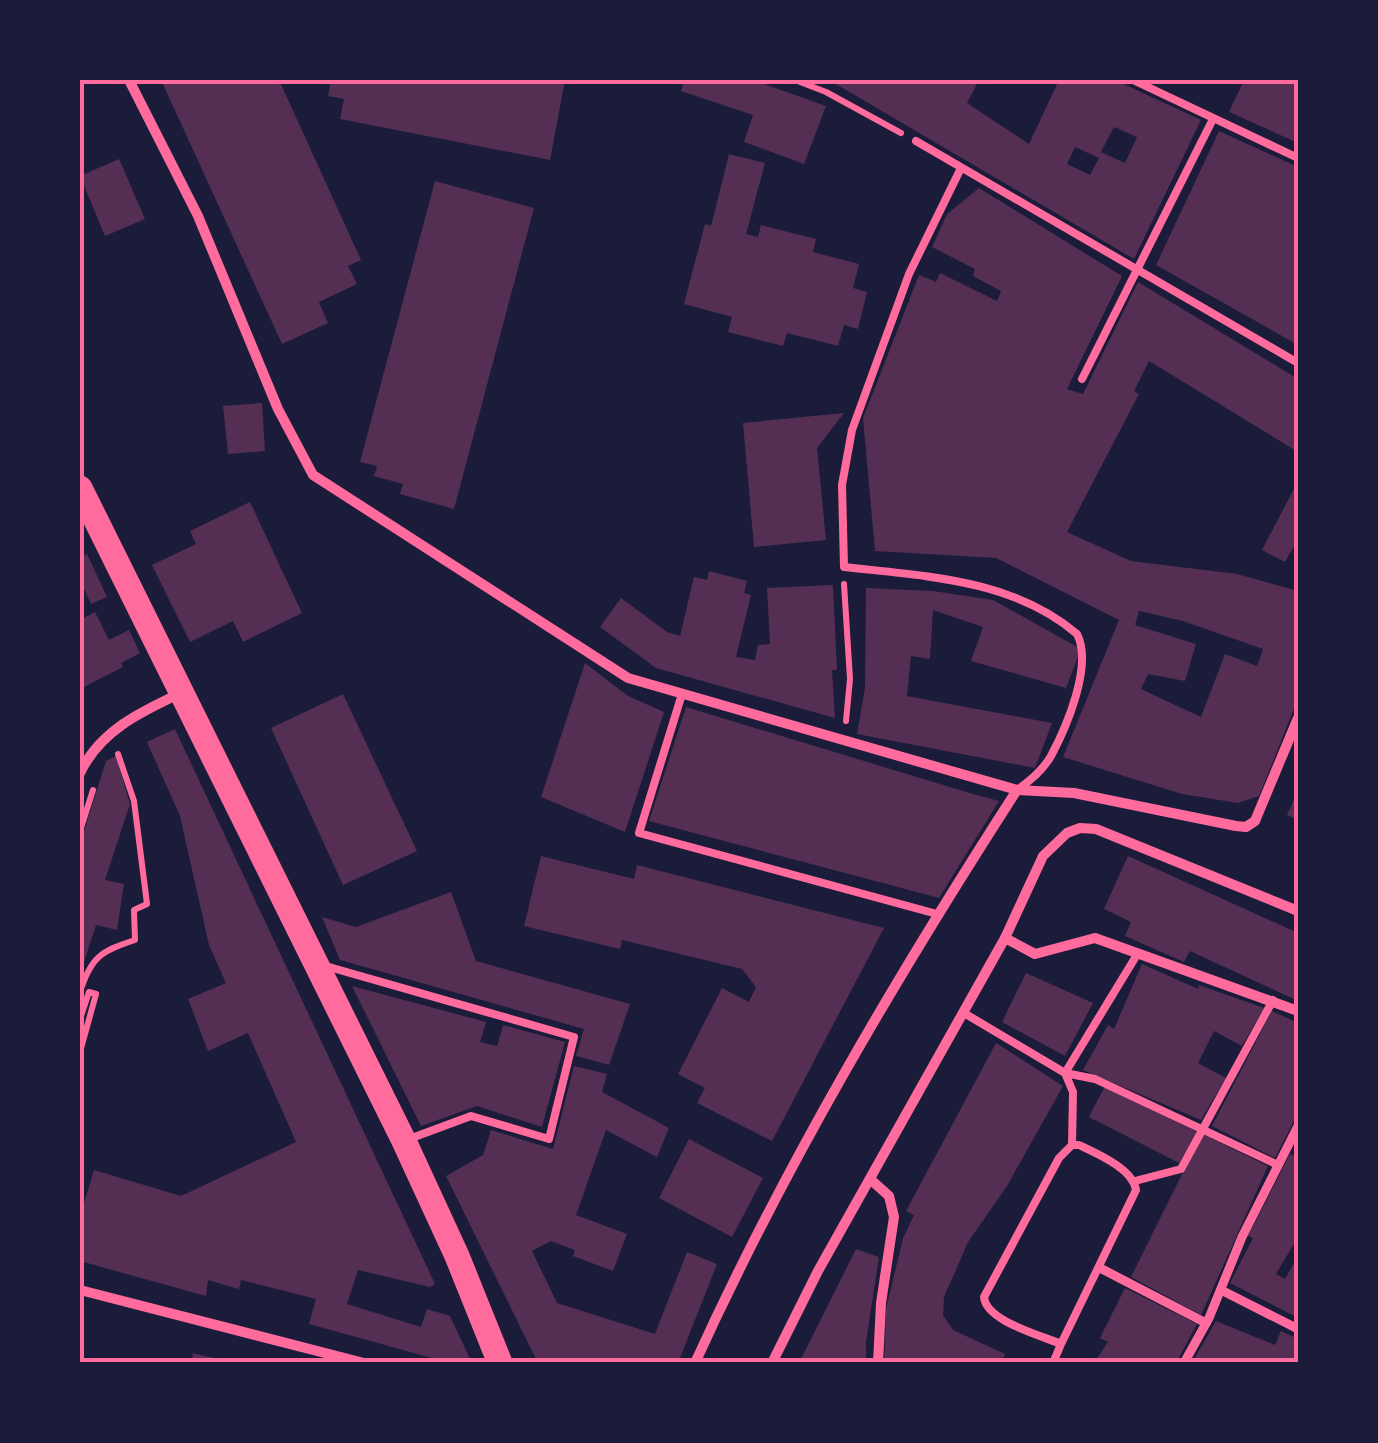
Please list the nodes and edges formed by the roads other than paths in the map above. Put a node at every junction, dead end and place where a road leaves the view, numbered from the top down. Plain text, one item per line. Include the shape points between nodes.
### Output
1 (129, 80) edge
2 (1133, 80) edge
3 (1213, 119) junction
4 (916, 141) road end
5 (1298, 158) edge
6 (961, 168) junction
7 (1137, 270) junction
8 (1298, 363) edge
9 (1082, 379) dead end
10 (80, 488) edge
11 (182, 693) junction
12 (682, 694) junction
13 (1298, 718) edge
14 (80, 774) edge
15 (1017, 790) junction
16 (1298, 911) edge
17 (937, 914) junction
18 (1005, 938) junction
19 (1138, 953) junction
20 (315, 962) junction
21 (1275, 996) junction
22 (1298, 1011) edge
23 (964, 1013) junction
24 (1065, 1072) junction
25 (1298, 1126) edge
26 (1202, 1128) junction
27 (404, 1141) junction
28 (1072, 1145) junction
29 (1278, 1165) junction
30 (870, 1179) junction
31 (1135, 1180) junction
32 (1100, 1268) junction
33 (80, 1290) edge
34 (1221, 1290) junction
35 (1206, 1323) junction
36 (1298, 1329) edge
37 (1061, 1344) junction
38 (364, 1363) edge
39 (500, 1363) edge
40 (695, 1363) edge
41 (772, 1363) edge
42 (878, 1363) edge
43 (1053, 1363) edge
44 (1184, 1363) edge

1 - 12 street via 314,475 628,678
2 - 3 lane
3 - 5 lane
3 - 7 lane
4 - 6 lane
6 - 7 lane
6 - 15 lane via 910,274 852,430 842,485 844,567 979,584 1077,634 1082,677 1051,756
7 - 8 lane
7 - 9 lane
10 - 11 main road
11 - 14 street via 116,729
11 - 20 main road
12 - 15 street
12 - 17 lane via 638,833
13 - 15 street via 1261,810 1246,826 1074,793
15 - 17 street
16 - 18 street via 1080,828 1043,856
17 - 40 street via 760,1226
18 - 19 street via 1035,954 1095,938
18 - 23 street
19 - 21 street
19 - 24 lane
20 - 27 main road
20 - 27 lane via 574,1037 549,1139 471,1116
21 - 22 street
21 - 26 lane
23 - 24 lane
23 - 30 street
24 - 26 lane
24 - 28 lane via 1073,1092
25 - 29 street
26 - 29 lane
26 - 31 lane via 1181,1169
27 - 39 main road
28 - 31 lane
28 - 37 lane via 1058,1158 984,1297 992,1315
29 - 34 street
30 - 41 street
30 - 42 street via 888,1196 894,1217
31 - 32 lane via 1134,1198
32 - 35 street
32 - 37 lane
33 - 38 street
34 - 35 street
34 - 36 street
35 - 44 street
37 - 43 lane

